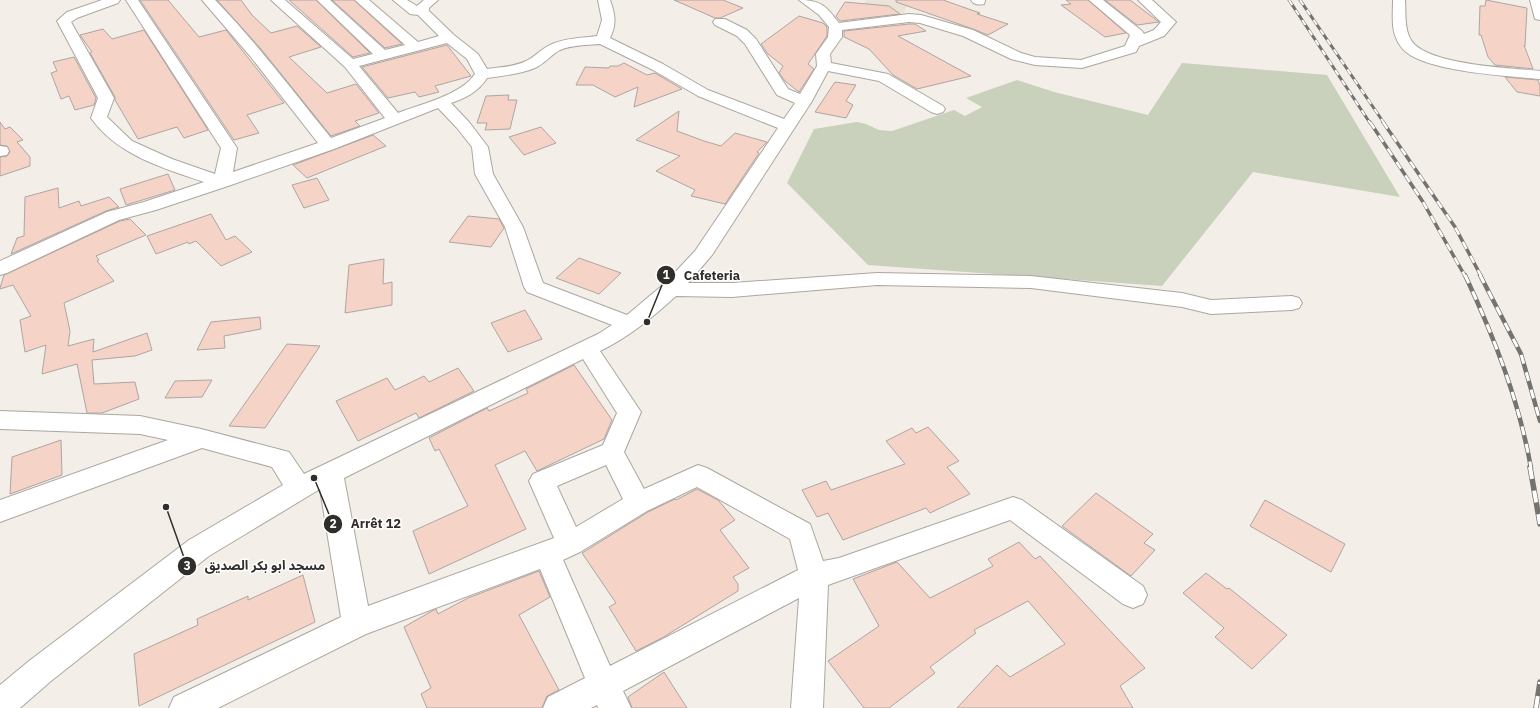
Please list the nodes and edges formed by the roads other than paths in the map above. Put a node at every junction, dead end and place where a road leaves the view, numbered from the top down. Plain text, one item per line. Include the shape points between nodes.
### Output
1 (114, 0) edge
2 (132, 0) edge
3 (208, 0) edge
4 (277, 0) edge
5 (323, 0) edge
6 (361, 0) edge
7 (399, 0) edge
8 (604, 0) edge
9 (805, 0) edge
10 (1095, 0) edge
11 (1144, 0) edge
12 (1399, 0) edge
13 (1536, 0) edge
14 (428, 3) edge
15 (1540, 16) edge
16 (720, 22) dead end
17 (836, 27) junction
18 (449, 38) junction
19 (602, 40) junction
20 (1135, 43) junction
21 (415, 47) junction
22 (382, 55) junction
23 (350, 64) junction
24 (824, 66) junction
25 (482, 74) junction
26 (1540, 75) edge
27 (804, 101) junction
28 (441, 102) junction
29 (937, 109) dead end
30 (395, 119) junction
31 (787, 126) junction
32 (328, 145) junction
33 (222, 182) junction
34 (0, 269) edge
35 (671, 289) junction
36 (1292, 303) dead end
37 (629, 324) junction
38 (587, 348) junction
39 (0, 420) edge
40 (201, 438) junction
41 (612, 452) junction
42 (330, 472) junction
43 (299, 488) junction
44 (638, 504) junction
45 (0, 511) edge
46 (559, 549) junction
47 (814, 576) junction
48 (1133, 595) dead end
49 (357, 624) junction
50 (609, 697) edge
51 (0, 705) edge
52 (185, 708) edge
53 (558, 708) edge
54 (807, 708) edge

1 - 33 street via 72,15 64,21 106,98 99,118 126,144 166,163
2 - 33 street via 230,148
3 - 32 street via 262,61
4 - 23 street
5 - 22 street
6 - 21 street
7 - 14 street via 415,11
8 - 19 street via 610,19
9 - 17 street via 824,12
10 - 20 street via 1137,34
11 - 20 street via 1169,22 1159,33
12 - 26 street via 1403,40 1410,51 1460,66
13 - 15 street
14 - 18 street
16 - 27 street via 742,33 751,42 782,92
17 - 20 street via 909,18 921,19 968,33 1016,56 1035,61 1074,64 1082,64 1131,49
17 - 24 street via 835,37 824,54
18 - 21 street
18 - 25 street via 473,57
19 - 25 street via 556,47 532,64 513,70
19 - 31 street via 704,93
21 - 22 street
22 - 23 street
23 - 30 street
24 - 27 street
24 - 29 street via 883,77
25 - 28 street via 464,93
27 - 31 street
28 - 30 street
28 - 37 street via 480,147 484,174 514,227 534,287
30 - 32 street
31 - 35 street via 702,255
32 - 33 street
33 - 34 street via 113,216
35 - 36 street via 732,290 877,279 1031,282 1182,300 1211,307
35 - 37 street
37 - 38 street
38 - 41 street via 629,412
38 - 42 street
39 - 40 street via 140,425
40 - 43 street via 280,459
40 - 45 street
41 - 44 street
41 - 46 street via 542,481
42 - 43 street
42 - 49 street
43 - 51 street via 199,548
44 - 46 street
44 - 47 street via 698,475 801,532
46 - 49 street
46 - 50 street
47 - 48 street via 839,570 1013,508
47 - 50 street
47 - 54 street
49 - 52 street
50 - 53 street

